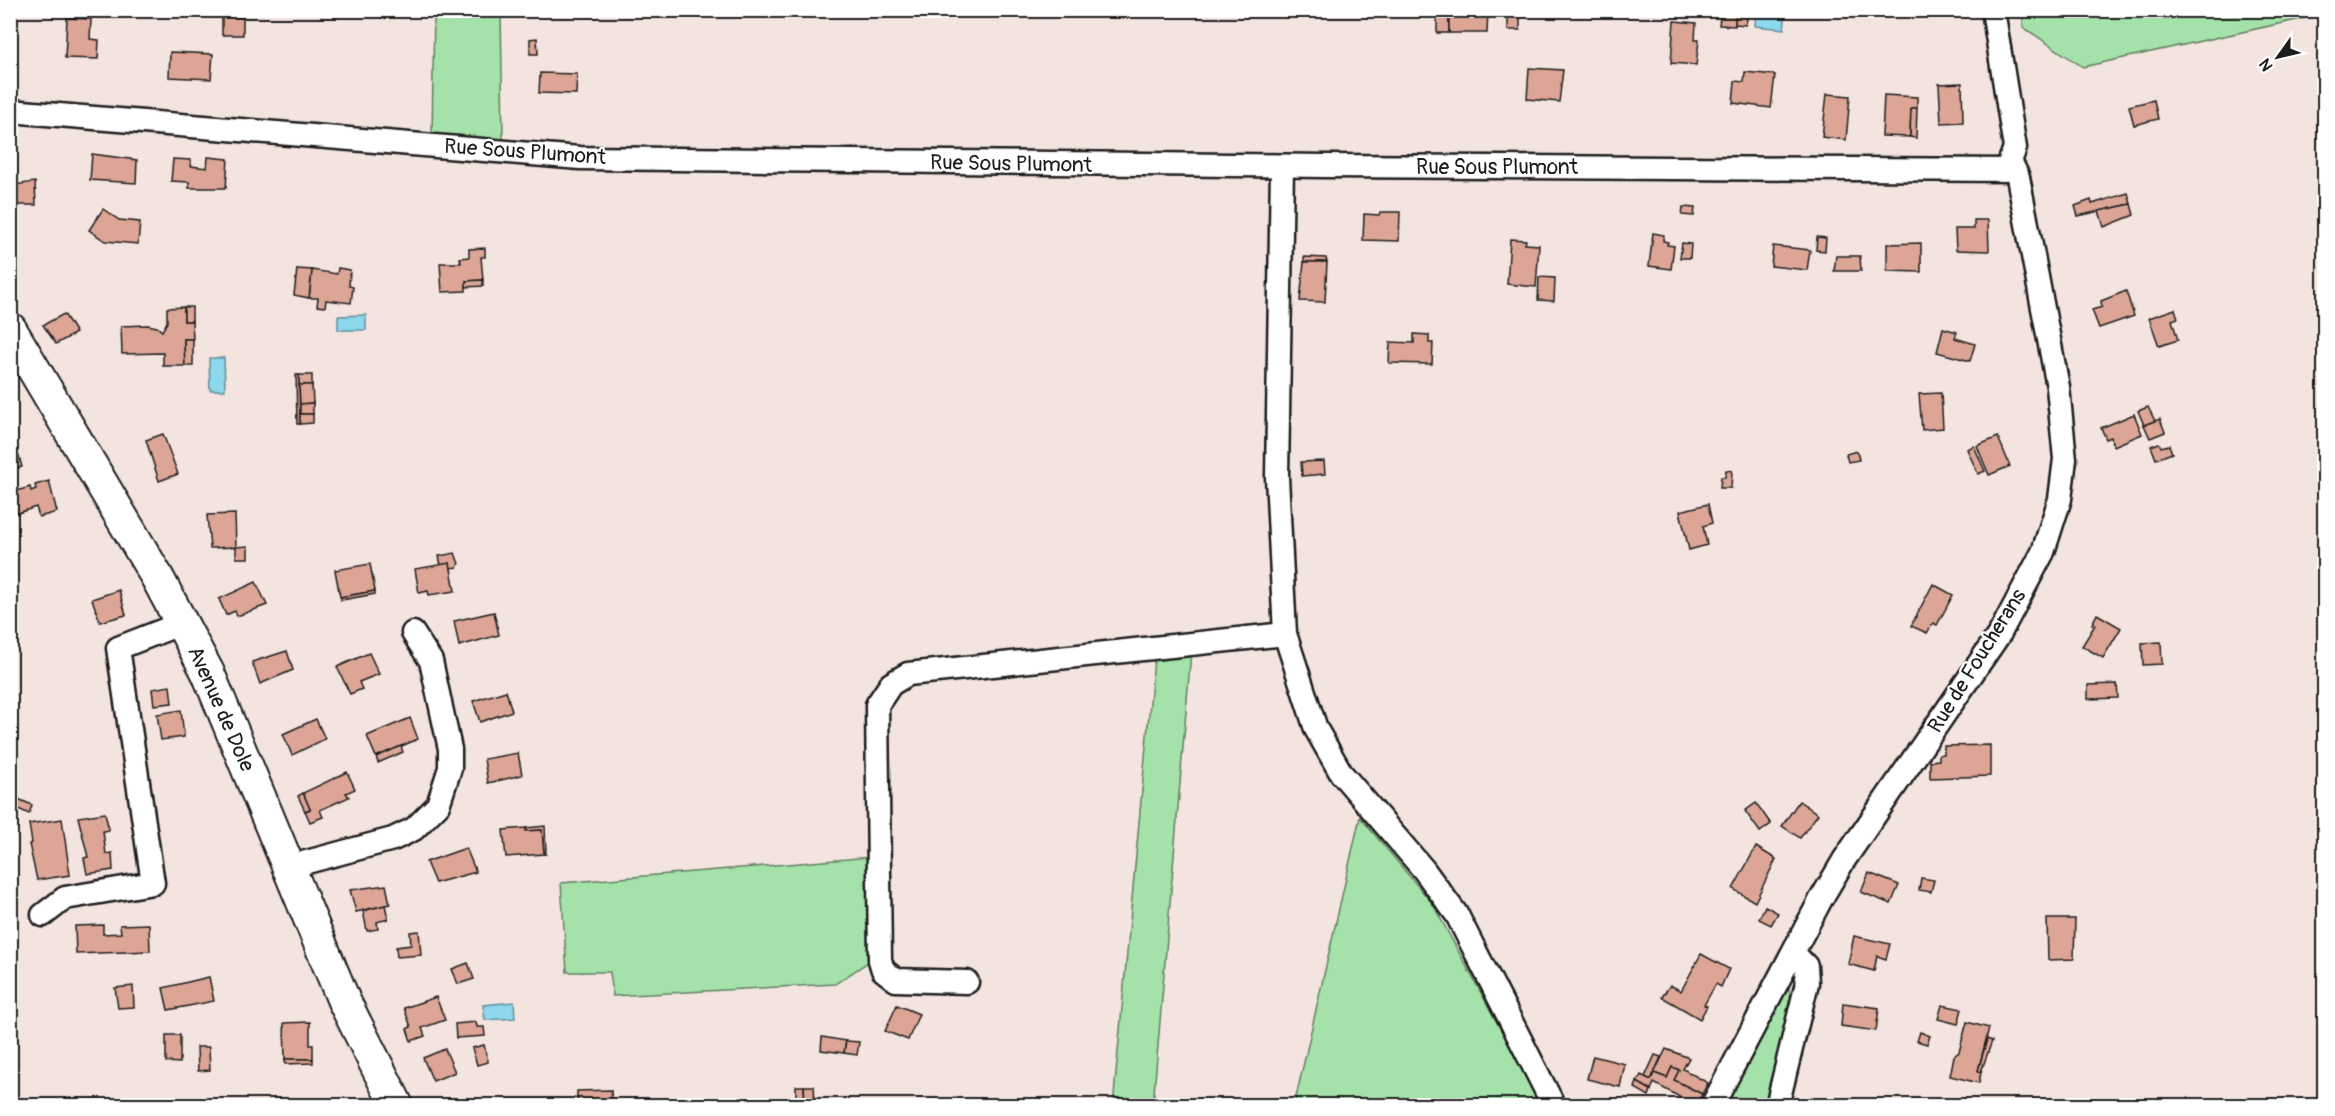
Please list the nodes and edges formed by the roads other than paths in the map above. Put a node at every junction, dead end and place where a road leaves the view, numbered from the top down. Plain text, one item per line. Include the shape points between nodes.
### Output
1 (1993, 10) edge
2 (10, 111) edge
3 (1282, 166) junction
4 (2014, 170) junction
5 (10, 329) edge
6 (182, 623) junction
7 (413, 633) dead end
8 (1285, 634) junction
9 (288, 867) junction
10 (43, 915) dead end
11 (1794, 954) junction
12 (967, 982) dead end
13 (397, 1106) edge
14 (1554, 1106) edge
15 (1712, 1106) edge
16 (1777, 1106) edge

1 - 4 street, Rue de Foucherans via 2013,131 2015,147 2010,161
2 - 3 street, Rue Sous Plumont via 580,158
3 - 4 street, Rue Sous Plumont
3 - 8 street via 1277,477
4 - 11 street, Rue de Foucherans via 2027,216 2062,408 2065,459 2056,514 2043,552 2000,633 1844,860
5 - 6 main road, Avenue de Dole
6 - 9 main road, Avenue de Dole via 224,708
6 - 10 street via 118,648 153,883 65,898
7 - 9 street via 431,661 450,749 450,768 438,805 414,829 393,839
8 - 12 street via 908,674 891,684 877,705 880,960 883,970 896,980
8 - 14 street via 1316,729 1341,773 1457,915
9 - 13 main road, Avenue de Dole via 344,1001
11 - 15 street, Rue de Foucherans
11 - 16 street via 1806,966 1808,983

